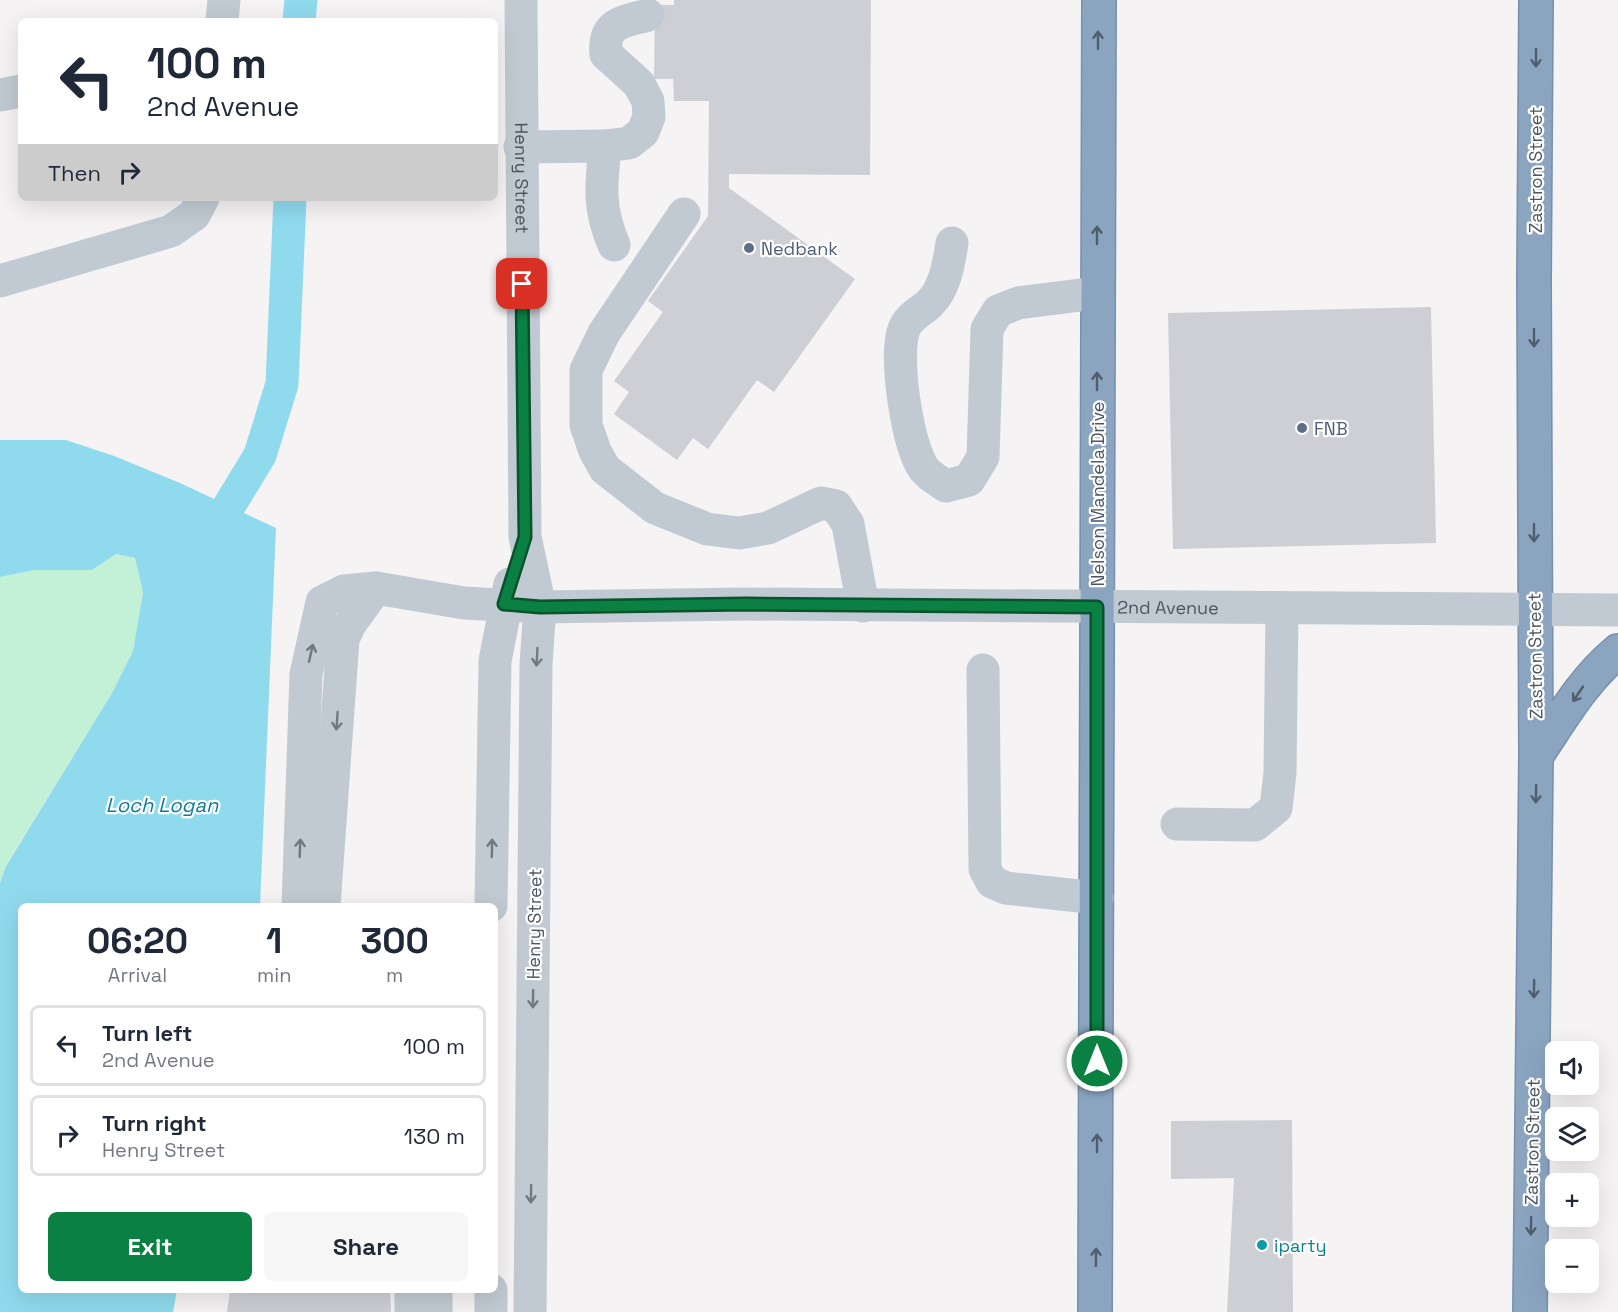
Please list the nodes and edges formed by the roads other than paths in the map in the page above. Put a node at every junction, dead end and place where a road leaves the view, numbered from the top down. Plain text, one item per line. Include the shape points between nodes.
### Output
1 (224, 0) edge
2 (521, 0) edge
3 (1098, 0) edge
4 (1536, 0) edge
5 (648, 15) dead end
6 (222, 18) edge
7 (18, 92) edge
8 (0, 95) edge
9 (520, 147) junction
10 (605, 147) junction
11 (201, 201) edge
12 (684, 214) dead end
13 (952, 243) dead end
14 (614, 245) dead end
15 (0, 281) edge
16 (1097, 294) junction
17 (525, 537) junction
18 (376, 588) junction
19 (504, 604) junction
20 (863, 606) junction
21 (540, 607) junction
22 (1097, 607) junction
23 (1282, 608) junction
24 (1534, 609) junction
25 (1618, 610) edge
26 (1618, 651) edge
27 (982, 670) dead end
28 (1536, 756) junction
29 (1177, 824) dead end
30 (1096, 898) junction
31 (298, 903) edge
32 (324, 903) edge
33 (490, 903) edge
34 (411, 1293) edge
35 (436, 1293) edge
36 (491, 1293) edge
37 (411, 1312) edge
38 (436, 1312) edge
39 (491, 1312) edge
40 (530, 1312) edge
41 (1095, 1312) edge
42 (1530, 1312) edge

1 - 6 street
2 - 9 street, Henry Street
16 -> 3 highway, Nelson Mandela Drive
4 -> 24 highway, Zastron Street
5 - 10 street via 610,28 604,40 606,54 639,84 648,102 649,117 643,132 629,143
7 - 8 street
9 - 10 street
9 - 17 street, Henry Street
10 - 14 street via 603,220
11 - 15 street via 194,215 171,231
12 - 20 street via 604,333 586,370 586,425 595,451 605,469 655,508 707,530 739,533 768,528 821,503 836,506 848,524
13 - 16 street via 947,271 932,302 911,317 904,328 902,348 905,409 912,443 925,471 946,486 969,480 983,457 987,329 998,311 1018,303
22 -> 16 highway, Nelson Mandela Drive
17 - 19 street, Henry Street
17 - 21 street, Henry Street
18 - 19 street, 2nd Avenue via 464,603
31 -> 18 street, 2nd Avenue via 306,674 322,602 344,591
18 -> 32 street via 343,639
19 - 21 street, 2nd Avenue
33 -> 19 street, Henry Street via 495,661
20 - 21 street, 2nd Avenue
20 - 22 street, 2nd Avenue
21 -> 40 street, Henry Street via 536,664
22 - 23 street, 2nd Avenue
22 - 30 highway, Nelson Mandela Drive
23 - 24 street, 2nd Avenue
23 - 29 street via 1276,808 1255,825
24 - 25 street, 2nd Avenue
24 - 28 highway, Zastron Street
26 -> 28 highway via 1585,684
27 - 30 street via 985,869 992,882 1006,888
28 -> 42 highway, Zastron Street
41 -> 30 highway, Nelson Mandela Drive
34 - 37 street
35 - 38 street
36 - 39 street

